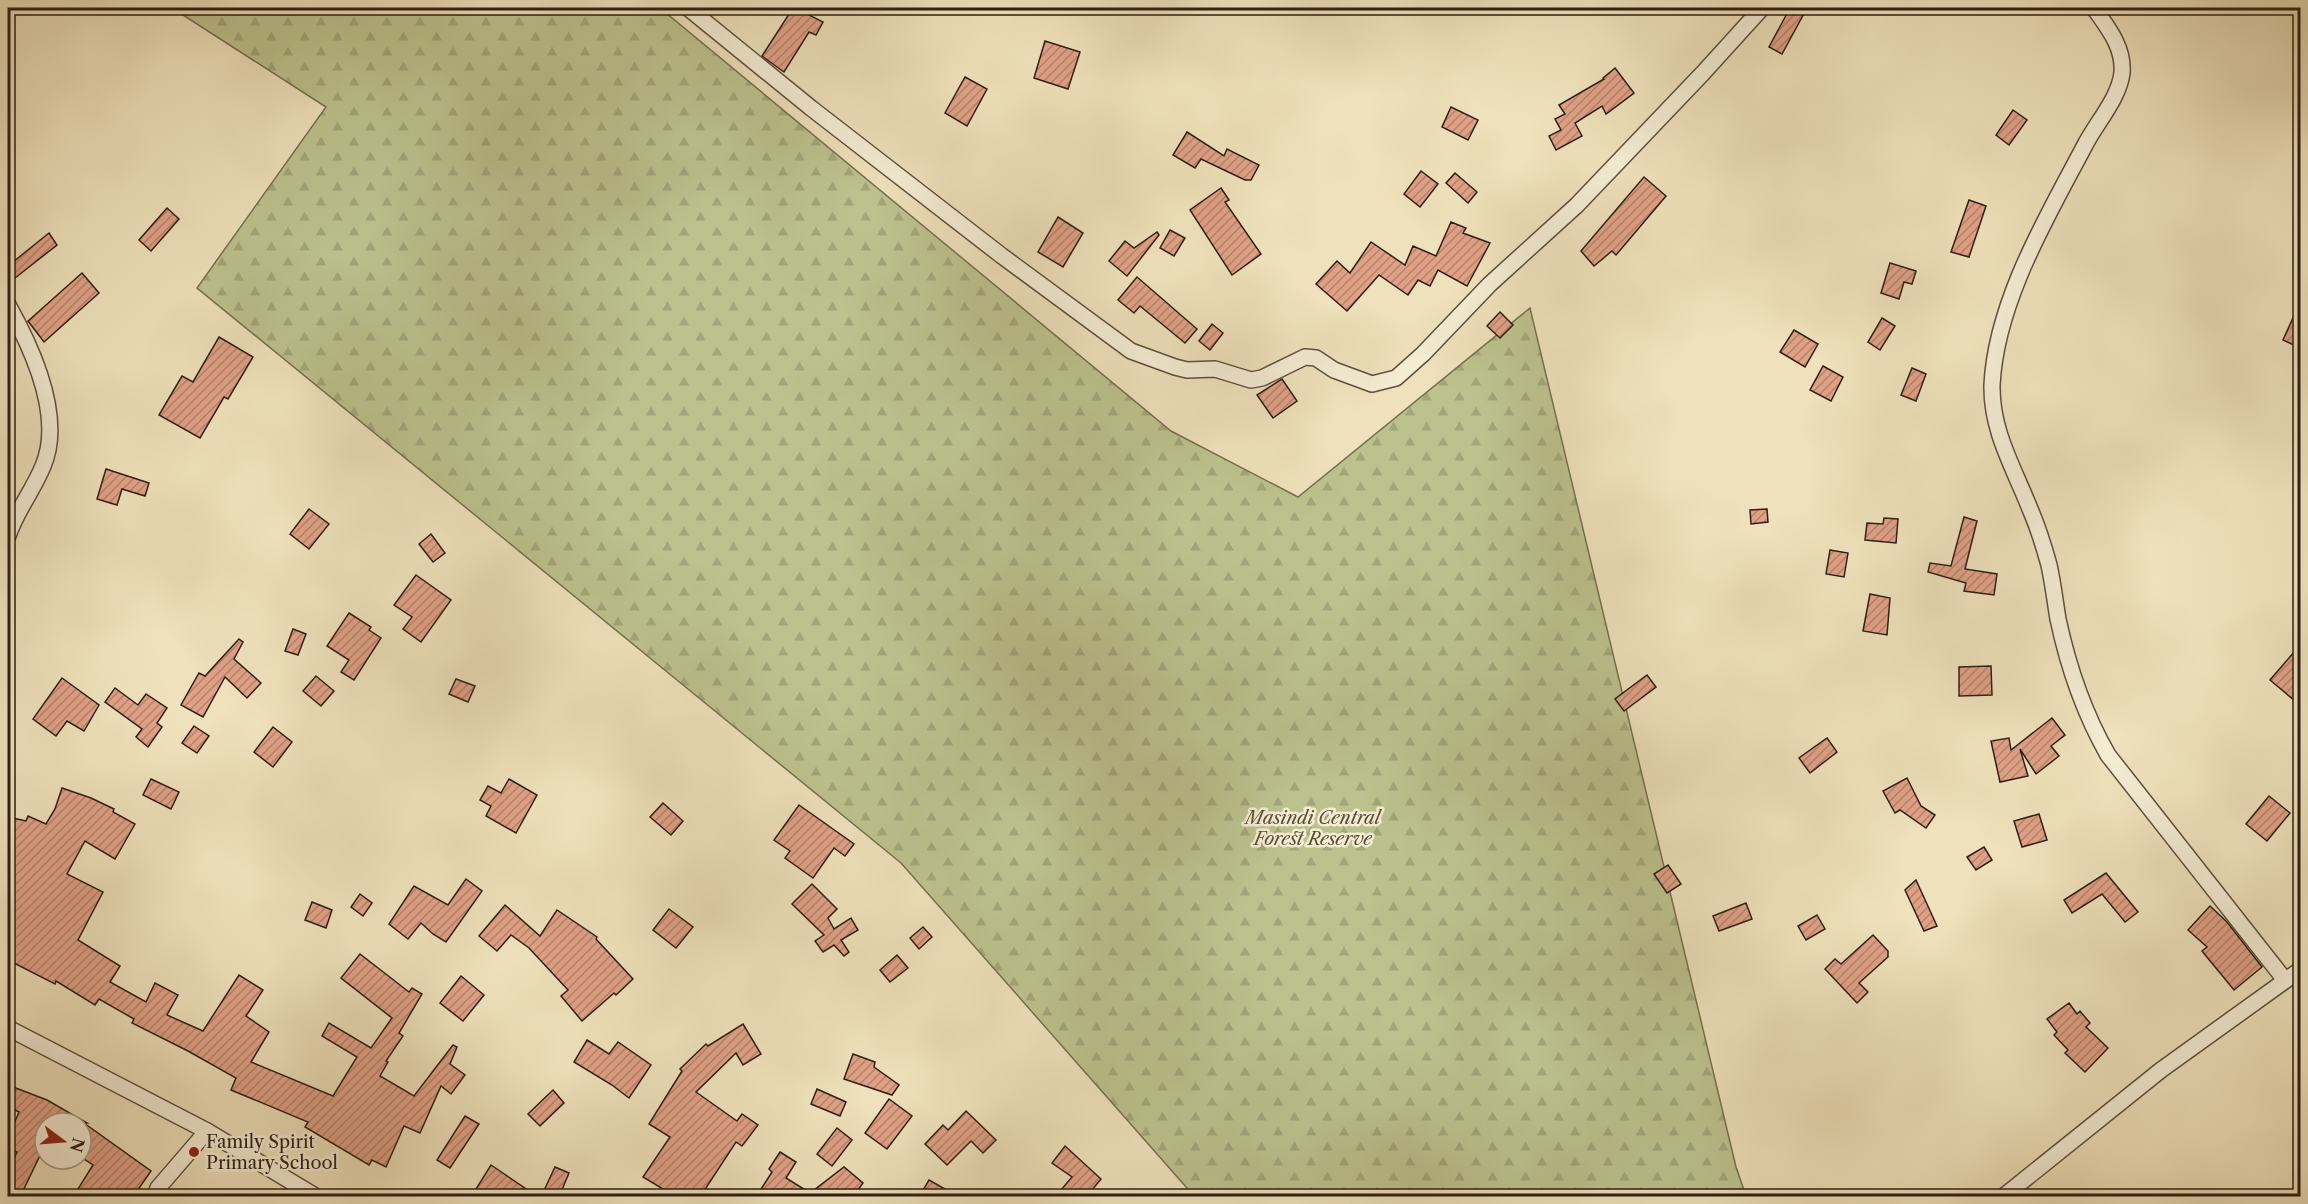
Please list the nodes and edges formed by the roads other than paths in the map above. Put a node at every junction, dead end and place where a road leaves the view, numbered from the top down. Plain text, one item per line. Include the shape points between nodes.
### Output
1 (688, 8) edge
2 (1762, 8) edge
3 (2094, 8) edge
4 (8, 305) edge
5 (8, 536) edge
6 (2301, 970) edge
7 (2285, 980) junction
8 (8, 1028) edge
9 (207, 1131) junction
10 (155, 1197) edge
11 (315, 1197) edge
12 (2004, 1197) edge

1 - 2 street via 1002,256 1131,351 1175,367 1215,369 1251,380 1305,357 1316,358 1334,370 1372,384 1396,378 1423,354 1490,284 1577,205
3 - 7 street via 2118,43 2122,58 2119,87 2038,233 2018,280 2000,335 1992,383 1993,413 2002,448 2031,510 2049,566 2068,658 2099,740
4 - 5 street via 37,365 50,432 44,464
6 - 7 street
7 - 12 street via 2161,1070
8 - 9 street
9 - 10 street via 158,1188
9 - 11 street

